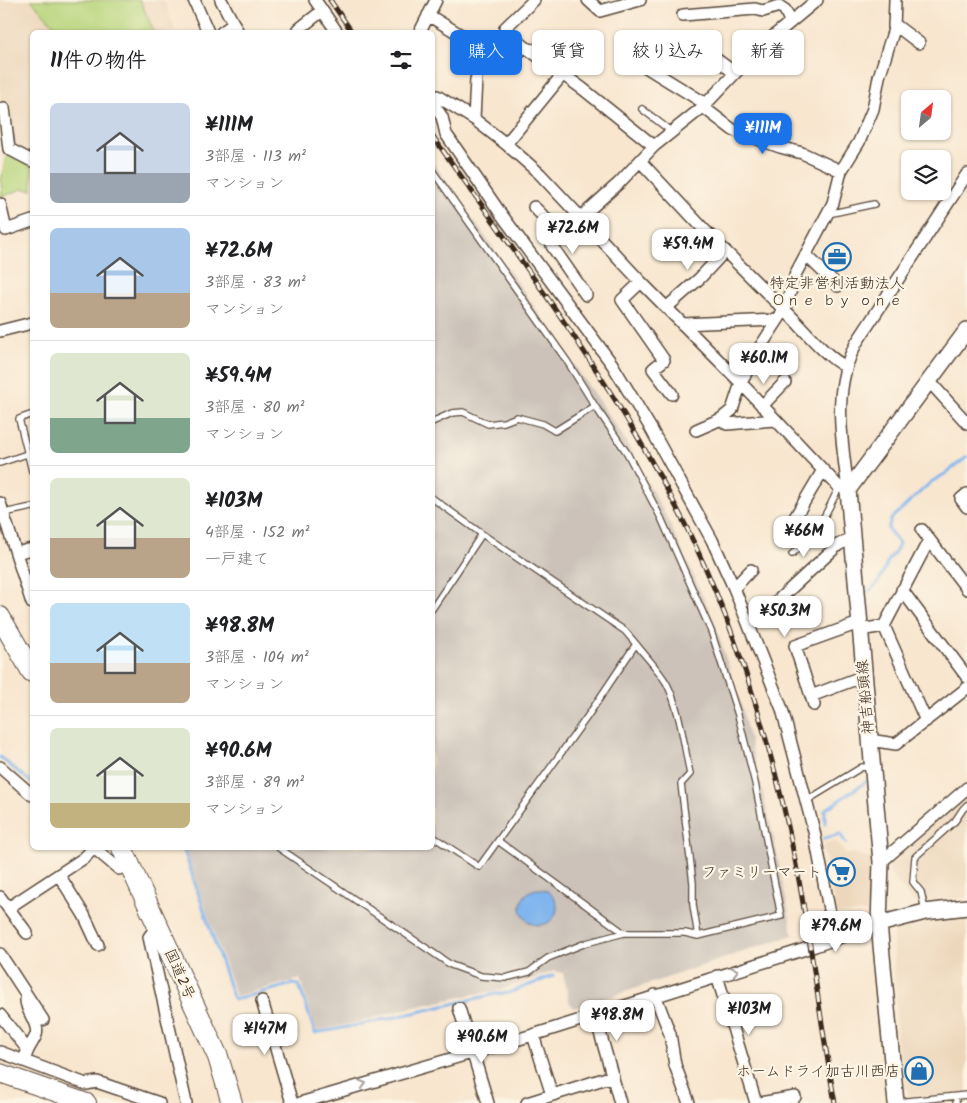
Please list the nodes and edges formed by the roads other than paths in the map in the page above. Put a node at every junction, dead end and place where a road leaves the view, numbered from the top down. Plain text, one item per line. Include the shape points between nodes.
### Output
1 (194, 0) edge
2 (221, 0) edge
3 (315, 0) edge
4 (436, 0) edge
5 (534, 0) edge
6 (588, 0) edge
7 (640, 0) edge
8 (817, 0) edge
9 (895, 0) edge
10 (322, 11) junction
11 (683, 15) dead end
12 (428, 16) junction
13 (790, 21) junction
14 (894, 24) junction
15 (236, 28) edge
16 (299, 29) dead end
17 (207, 30) edge
18 (336, 30) edge
19 (421, 30) edge
20 (452, 30) edge
21 (780, 30) edge
22 (919, 43) dead end
23 (525, 46) junction
24 (532, 46) edge
25 (522, 50) edge
26 (532, 51) edge
27 (562, 75) edge
28 (564, 75) edge
29 (657, 75) edge
30 (733, 75) edge
31 (476, 79) dead end
32 (435, 96) edge
33 (435, 106) edge
34 (704, 106) junction
35 (0, 109) edge
36 (642, 109) dead end
37 (474, 119) junction
38 (672, 132) junction
39 (506, 144) junction
40 (654, 146) junction
41 (30, 160) edge
42 (640, 161) junction
43 (841, 171) junction
44 (435, 174) edge
45 (967, 174) edge
46 (0, 204) edge
47 (874, 204) dead end
48 (534, 207) dead end
49 (828, 214) junction
50 (580, 217) junction
51 (30, 222) edge
52 (560, 233) junction
53 (725, 251) junction
54 (806, 255) junction
55 (641, 282) junction
56 (838, 286) dead end
57 (586, 295) dead end
58 (666, 308) junction
59 (785, 309) junction
60 (777, 320) junction
61 (30, 324) edge
62 (682, 324) junction
63 (967, 330) edge
64 (0, 331) edge
65 (846, 366) junction
66 (929, 381) junction
67 (785, 382) dead end
68 (741, 383) junction
69 (672, 394) dead end
70 (594, 406) junction
71 (762, 406) junction
72 (30, 415) dead end
73 (721, 419) junction
74 (775, 420) junction
75 (435, 421) edge
76 (967, 423) edge
77 (696, 430) dead end
78 (27, 454) junction
79 (0, 463) edge
80 (30, 464) edge
81 (823, 470) junction
82 (843, 488) junction
83 (967, 494) edge
84 (435, 500) edge
85 (30, 507) edge
86 (967, 507) edge
87 (2, 508) edge
88 (794, 519) dead end
89 (922, 530) dead end
90 (482, 534) junction
91 (852, 538) junction
92 (929, 540) junction
93 (30, 549) edge
94 (16, 552) junction
95 (792, 554) dead end
96 (751, 570) dead end
97 (734, 588) junction
98 (967, 589) edge
99 (902, 590) junction
100 (30, 597) edge
101 (435, 604) edge
102 (774, 604) dead end
103 (1, 620) edge
104 (859, 626) junction
105 (884, 626) junction
106 (636, 644) junction
107 (30, 669) edge
108 (864, 676) junction
109 (967, 677) edge
110 (967, 688) edge
111 (926, 721) junction
112 (869, 740) junction
113 (0, 768) edge
114 (872, 768) junction
115 (967, 788) edge
116 (30, 793) edge
117 (806, 801) junction
118 (967, 805) edge
119 (435, 838) edge
120 (498, 841) junction
121 (92, 850) edge
122 (96, 850) edge
123 (282, 850) edge
124 (126, 856) edge
125 (881, 862) junction
126 (59, 875) junction
127 (0, 897) edge
128 (967, 907) edge
129 (6, 910) edge
130 (925, 912) junction
131 (879, 924) junction
132 (158, 925) junction
133 (27, 933) dead end
134 (624, 933) junction
135 (848, 935) junction
136 (698, 936) junction
137 (98, 944) dead end
138 (0, 954) edge
139 (717, 976) junction
140 (26, 994) junction
141 (655, 995) junction
142 (262, 1001) dead end
143 (460, 1008) dead end
144 (0, 1015) edge
145 (595, 1015) junction
146 (43, 1020) dead end
147 (533, 1035) junction
148 (0, 1052) edge
149 (472, 1053) junction
150 (26, 1056) junction
151 (0, 1073) edge
152 (613, 1076) junction
153 (552, 1095) junction
154 (967, 1095) edge
155 (795, 1097) dead end
156 (931, 1101) edge
157 (896, 1102) edge
158 (87, 1103) edge
159 (159, 1103) edge
160 (186, 1103) edge
161 (232, 1103) edge
162 (292, 1103) edge
163 (300, 1103) edge
164 (488, 1103) edge
165 (527, 1103) edge
166 (620, 1103) edge
167 (688, 1103) edge
168 (756, 1103) edge
169 (760, 1103) edge

1 - 17 street
2 - 15 street
3 - 10 street
4 - 12 street
5 - 23 street via 505,28 506,33
6 - 7 street via 600,11
8 - 13 street
9 - 14 street
10 - 16 street
10 - 18 street
11 - 13 street via 763,11 779,6
12 - 19 street
12 - 20 street
13 - 21 street
14 - 22 street
14 - 43 street via 873,108 859,142
23 - 24 lane
23 - 25 street
23 - 26 street
27 - 39 street
28 - 40 street
29 - 34 street
30 - 34 street
31 - 37 street
32 - 37 street
33 - 97 street via 442,117 446,134 612,364 682,483
34 - 38 street
34 - 43 street via 734,130 802,152
35 - 41 street via 4,108 8,149
36 - 38 lane
37 - 39 street
38 - 40 street
39 - 50 street via 540,174
40 - 42 street
42 - 50 street
42 - 53 street
43 - 49 street
44 - 70 lane via 567,362
45 - 65 street via 857,342
46 - 51 street via 6,230 15,233
47 - 49 lane
48 - 52 street
49 - 54 street
50 - 52 street
50 - 55 street
52 - 57 street via 552,246
53 - 58 street
53 - 59 street
54 - 56 street
54 - 59 street via 796,273
55 - 58 street
55 - 69 street via 622,300 629,319 664,360 653,369
58 - 62 street
59 - 60 street
59 - 65 street via 824,350
60 - 62 street
60 - 68 street
61 - 64 street
62 - 68 street
63 - 66 main road
65 - 82 street via 841,406
66 - 76 street
66 - 82 main road
67 - 71 street
68 - 71 street
68 - 73 street via 732,410
70 - 75 lane via 555,431 517,417 488,424 464,412
70 - 136 lane via 627,453 662,518 711,630 738,715 774,874 781,916
71 - 74 street
72 - 78 lane via 19,420
73 - 74 street via 727,424
73 - 77 street
74 - 81 street
78 - 79 lane
78 - 80 lane
81 - 82 street
81 - 88 street
82 - 91 main road, 神吉船頭線
82 - 95 lane via 818,530
83 - 86 street via 961,500
84 - 90 lane
85 - 87 lane
87 - 94 street
89 - 92 street
90 - 101 lane
90 - 106 lane via 625,631
91 - 102 street via 838,545
91 - 104 main road, 神吉船頭線
92 - 98 street
92 - 99 street
93 - 94 street
94 - 100 street
96 - 97 street
97 - 117 street via 782,709
99 - 105 street
99 - 109 street
103 - 107 highway
104 - 105 street
104 - 108 main road, 神吉船頭線
104 - 108 street via 795,646 813,701
105 - 111 street
106 - 120 lane
106 - 136 lane via 666,682 682,733 690,774 681,784
108 - 112 main road, 神吉船頭線
110 - 111 street
111 - 112 street via 896,744
112 - 114 main road, 神吉船頭線
113 - 116 street
114 - 117 lane via 862,767
114 - 125 main road, 神吉船頭線
115 - 125 street
117 - 135 street via 830,914 834,925
118 - 130 lane via 955,821 915,857 913,882 921,892
119 - 120 lane via 479,867
120 - 134 lane
121 - 126 street
122 - 124 street via 119,869
123 - 134 lane via 451,965 481,976 505,978 529,972 548,958
124 - 132 highway, 国道2号
125 - 131 main road, 神吉船頭線
126 - 129 street
126 - 137 street
127 - 129 street
128 - 130 main road
129 - 133 street
130 - 131 main road
131 - 135 street
131 - 157 main road, 神吉船頭線
132 - 160 street via 149,937
132 - 161 highway, 国道2号 via 218,1056
134 - 136 lane via 685,932
139 -> 135 street
138 - 140 street
139 - 141 street
139 - 168 street
140 - 146 street
140 - 150 street via 36,1035
141 - 145 street
141 - 167 street via 670,1034 675,1065
142 - 162 street
143 - 149 street
144 - 150 street
145 - 147 street
145 - 152 street
147 - 149 street
147 - 153 street
148 - 150 street
163 -> 149 street
149 - 164 street
150 - 159 street via 86,1084 97,1082
151 - 158 main road
152 - 153 street
152 - 166 street
153 - 165 street
154 - 156 lane
155 - 169 street
156 - 157 lane

